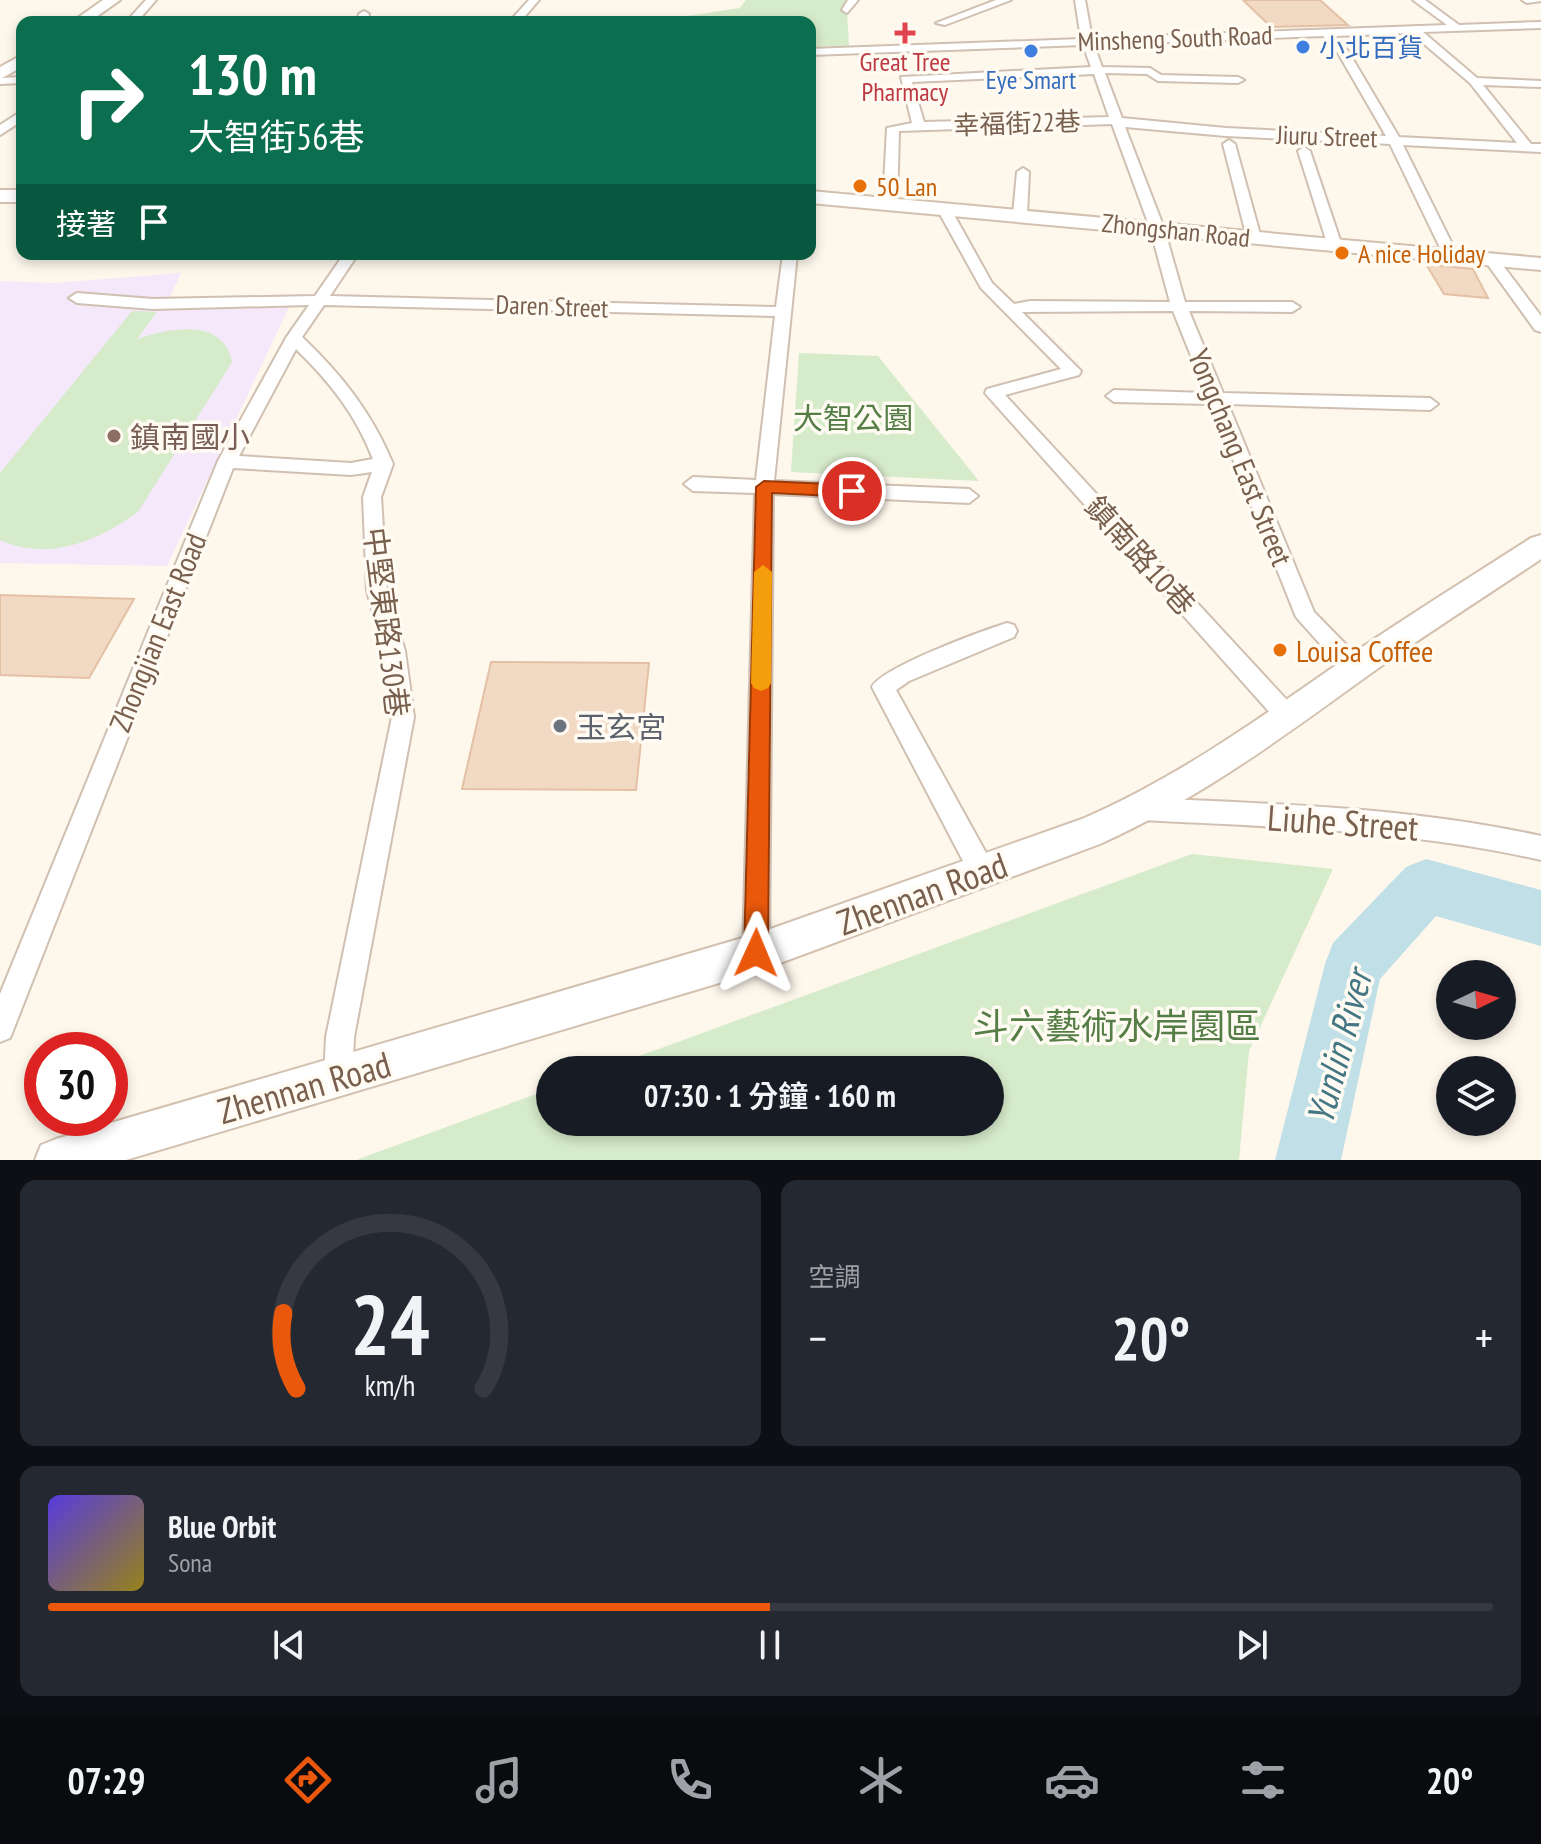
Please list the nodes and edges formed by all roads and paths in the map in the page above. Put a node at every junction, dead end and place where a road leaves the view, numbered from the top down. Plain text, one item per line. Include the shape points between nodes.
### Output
1 (113, 0) edge
2 (151, 0) edge
3 (534, 0) edge
4 (1006, 0) edge
5 (1080, 0) edge
6 (1418, 0) edge
7 (1527, 0) edge
8 (1537, 0) edge
9 (948, 12) dead end
10 (88, 16) edge
11 (136, 16) edge
12 (519, 16) edge
13 (941, 23) junction
14 (1541, 25) edge
15 (1457, 28) junction
16 (1414, 30) junction
17 (1326, 33) junction
18 (1087, 41) junction
19 (954, 47) junction
20 (816, 52) edge
21 (1098, 70) junction
22 (1238, 80) dead end
23 (1474, 81) junction
24 (1541, 84) edge
25 (1114, 120) junction
26 (919, 126) junction
27 (1394, 139) junction
28 (1229, 144) dead end
29 (1534, 148) edge
30 (1304, 151) dead end
31 (1023, 172) dead end
32 (816, 198) edge
33 (890, 204) junction
34 (943, 207) junction
35 (1020, 215) junction
36 (1157, 228) junction
37 (1254, 238) junction
38 (1335, 246) junction
39 (1452, 258) junction
40 (1490, 258) junction
41 (347, 260) edge
42 (789, 260) edge
43 (1541, 264) edge
44 (77, 298) dead end
45 (321, 300) junction
46 (1179, 306) junction
47 (1292, 307) dead end
48 (1013, 309) junction
49 (783, 312) junction
50 (1541, 327) edge
51 (294, 338) junction
52 (1114, 396) dead end
53 (1218, 398) junction
54 (1430, 404) dead end
55 (227, 461) junction
56 (384, 464) junction
57 (693, 484) dead end
58 (764, 487) junction
59 (969, 496) dead end
60 (1541, 545) edge
61 (1007, 631) dead end
62 (1355, 668) junction
63 (1288, 717) junction
64 (1142, 809) junction
65 (1541, 848) edge
66 (982, 871) junction
67 (756, 953) junction
68 (0, 1028) edge
69 (338, 1078) junction
70 (56, 1160) edge

1 - 10 street
2 - 11 street
3 - 12 street
4 - 13 street
5 - 18 street, Yongchang East Street
6 - 15 street
7 - 8 street
9 - 13 street
13 - 19 street
14 - 15 street, Minsheng South Road
15 - 16 street, Minsheng South Road
16 - 17 street, Minsheng South Road
16 - 23 street
17 - 18 street, Minsheng South Road
17 - 27 street via 1343,51
18 - 19 street, Minsheng South Road
18 - 21 street, Yongchang East Street
19 - 20 street, Minsheng South Road
21 - 22 street
21 - 25 street, Yongchang East Street
21 - 26 street via 905,79
23 - 24 street
23 - 29 street
25 - 26 street, 幸福街22巷
25 - 27 street, Jiuru Street via 1226,132
25 - 36 street, Yongchang East Street
26 - 33 street via 893,128
27 - 29 street, Jiuru Street
27 - 39 street
28 - 37 street
30 - 38 street
31 - 35 street
32 - 33 street, Zhongshan Road
33 - 34 street, Zhongshan Road
34 - 35 street, Zhongshan Road
34 - 48 street via 986,285
35 - 36 street, Zhongshan Road
36 - 37 street, Zhongshan Road
36 - 46 street, Yongchang East Street
37 - 38 street, Zhongshan Road
38 - 39 street, Zhongshan Road
39 - 40 street, Zhongshan Road
40 - 43 street, Zhongshan Road
40 - 50 street
41 - 45 street, Zhongjian East Road
42 - 49 street
44 - 45 street, Daren Street via 153,304
45 - 49 street, Daren Street
45 - 51 street, Zhongjian East Road
46 - 47 street
46 - 48 street
46 - 53 street, Yongchang East Street
48 - 63 street, 鎮南路10巷 via 1073,371 993,393
49 - 58 street
51 - 55 street, Zhongjian East Road
51 - 56 street via 340,382 372,431
52 - 53 street
53 - 54 street
53 - 62 street, Yongchang East Street via 1306,617
55 - 56 street via 351,469
55 - 68 street, Zhongjian East Road
56 - 69 street, 中堅東路130巷 via 372,497 377,591 394,651 403,717 340,1037
57 - 58 street
58 - 59 street
58 - 67 street
60 - 62 street, Zhennan Road
61 - 66 street via 883,687
62 - 63 street, Zhennan Road
63 - 64 street, Zhennan Road
64 - 65 street, Liuhe Street via 1480,832
64 - 66 street, Zhennan Road
66 - 67 street, Zhennan Road
67 - 69 street, Zhennan Road
69 - 70 street, Zhennan Road

